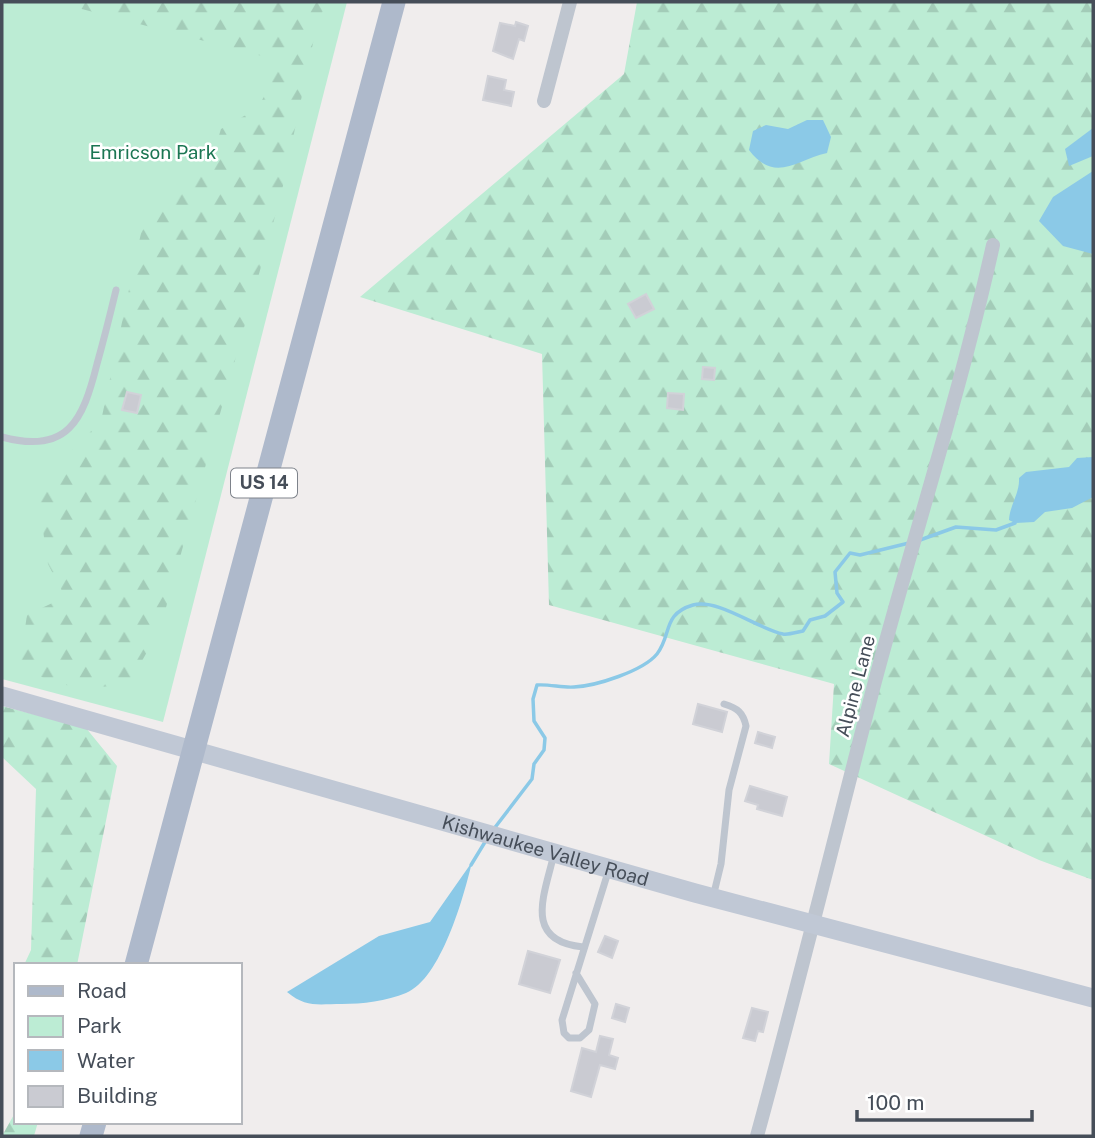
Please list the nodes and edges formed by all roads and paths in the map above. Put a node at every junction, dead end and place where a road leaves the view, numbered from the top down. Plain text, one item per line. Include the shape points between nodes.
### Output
1 (394, 2) edge
2 (570, 2) edge
3 (544, 102) dead end
4 (993, 245) dead end
5 (116, 290) dead end
6 (2, 437) edge
7 (2, 696) edge
8 (724, 704) dead end
9 (192, 749) junction
10 (554, 852) junction
11 (610, 868) junction
12 (713, 897) junction
13 (815, 925) junction
14 (583, 947) junction
15 (137, 963) edge
16 (576, 973) junction
17 (1093, 998) edge
18 (757, 1136) edge

1 - 9 main road, US 14
2 - 3 street
4 - 13 street, Alpine Lane
5 - 6 lane via 88,402 75,422 47,442
7 - 9 street, Kishwaukee Valley Road
8 - 12 lane via 744,716 746,726 729,790
9 - 10 street, Kishwaukee Valley Road
9 - 15 main road, US 14
10 - 11 street, Kishwaukee Valley Road
10 - 14 lane via 541,919 550,937 560,944
11 - 12 street, Kishwaukee Valley Road
11 - 14 lane
12 - 13 street, Kishwaukee Valley Road
13 - 17 street, Kishwaukee Valley Road
13 - 18 street, Alpine Lane
14 - 16 lane
16 - 16 lane via 562,1020 569,1038 580,1038 589,1030 596,1004

